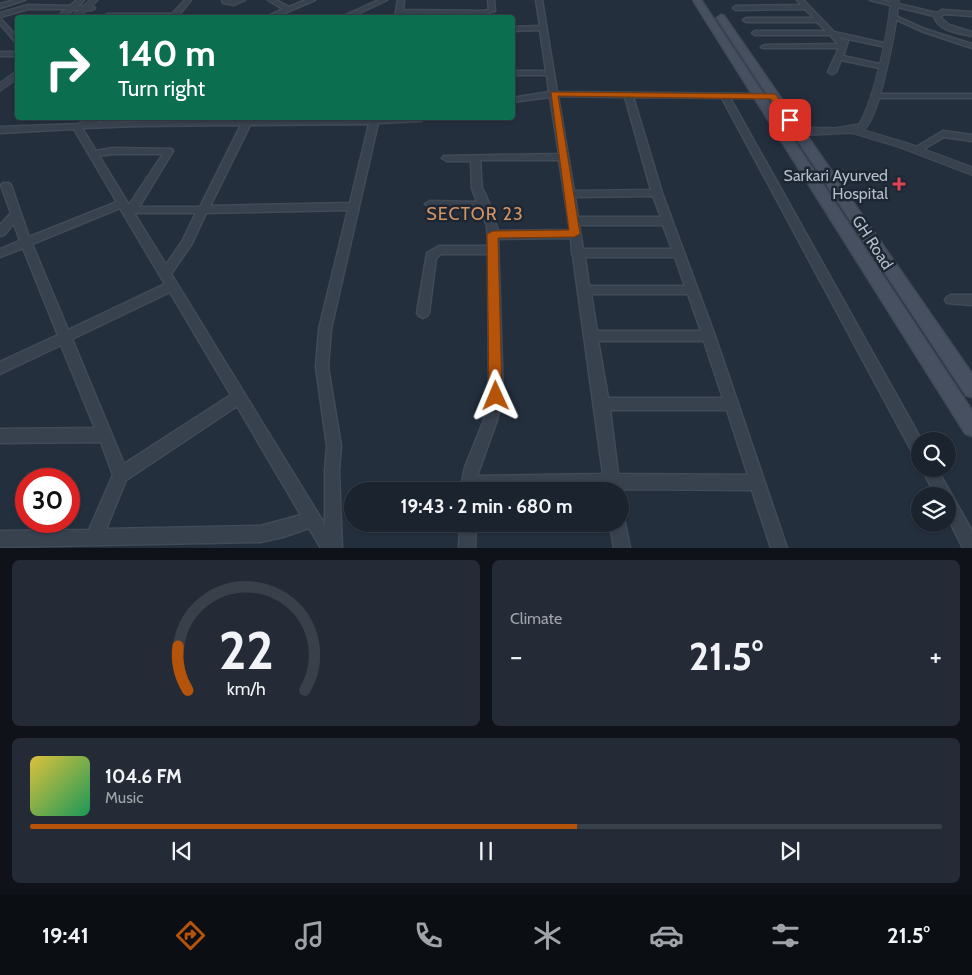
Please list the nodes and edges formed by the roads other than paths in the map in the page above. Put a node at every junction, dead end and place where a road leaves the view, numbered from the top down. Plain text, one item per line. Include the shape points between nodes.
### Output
1 (22, 0) edge
2 (81, 0) edge
3 (102, 0) edge
4 (188, 0) edge
5 (225, 0) edge
6 (242, 0) edge
7 (271, 0) edge
8 (312, 0) edge
9 (384, 0) edge
10 (401, 0) edge
11 (491, 0) edge
12 (539, 0) edge
13 (697, 0) edge
14 (709, 0) edge
15 (771, 0) edge
16 (800, 0) edge
17 (873, 0) edge
18 (301, 1) edge
19 (474, 2) dead end
20 (895, 2) edge
21 (90, 5) edge
22 (0, 7) edge
23 (28, 7) junction
24 (807, 7) junction
25 (71, 8) junction
26 (736, 8) dead end
27 (777, 8) junction
28 (288, 9) junction
29 (474, 12) junction
30 (972, 14) edge
31 (63, 15) edge
32 (78, 15) edge
33 (174, 15) edge
34 (273, 15) edge
35 (349, 15) edge
36 (399, 15) edge
37 (439, 15) edge
38 (482, 15) edge
39 (938, 15) junction
40 (0, 16) edge
41 (892, 16) junction
42 (0, 20) edge
43 (746, 20) dead end
44 (819, 20) junction
45 (515, 22) edge
46 (543, 25) junction
47 (515, 29) edge
48 (755, 33) dead end
49 (831, 33) junction
50 (972, 34) edge
51 (11, 35) junction
52 (846, 36) junction
53 (2, 37) dead end
54 (15, 40) edge
55 (886, 45) junction
56 (844, 46) junction
57 (972, 46) edge
58 (765, 47) dead end
59 (15, 54) edge
60 (0, 56) edge
61 (839, 57) junction
62 (881, 67) junction
63 (15, 68) edge
64 (832, 72) dead end
65 (515, 73) edge
66 (550, 73) junction
67 (15, 76) edge
68 (0, 81) edge
69 (0, 88) edge
70 (554, 94) junction
71 (628, 95) junction
72 (725, 96) junction
73 (759, 96) junction
74 (773, 96) junction
75 (875, 96) junction
76 (972, 96) edge
77 (515, 100) edge
78 (95, 120) edge
79 (198, 120) edge
80 (248, 120) edge
81 (374, 120) edge
82 (77, 127) junction
83 (0, 130) edge
84 (779, 130) junction
85 (853, 130) junction
86 (798, 131) junction
87 (972, 138) edge
88 (917, 150) junction
89 (93, 154) junction
90 (563, 157) junction
91 (447, 158) dead end
92 (475, 158) junction
93 (972, 171) edge
94 (6, 185) dead end
95 (657, 193) junction
96 (568, 194) junction
97 (6, 200) edge
98 (430, 204) dead end
99 (354, 206) junction
100 (485, 206) junction
101 (127, 207) junction
102 (204, 210) junction
103 (16, 214) junction
104 (668, 220) junction
105 (572, 221) junction
106 (0, 232) edge
107 (493, 234) junction
108 (574, 234) junction
109 (26, 243) junction
110 (493, 250) junction
111 (0, 253) edge
112 (577, 253) junction
113 (679, 253) junction
114 (165, 274) junction
115 (172, 286) junction
116 (583, 290) junction
117 (692, 290) junction
118 (951, 300) dead end
119 (972, 300) edge
120 (423, 314) dead end
121 (590, 336) junction
122 (709, 336) junction
123 (64, 338) junction
124 (0, 368) edge
125 (972, 390) edge
126 (239, 397) junction
127 (602, 404) junction
128 (731, 404) junction
129 (972, 428) edge
130 (105, 435) junction
131 (0, 436) edge
132 (911, 436) edge
133 (121, 475) junction
134 (469, 482) edge
135 (612, 482) edge
136 (757, 483) junction
137 (629, 486) edge
138 (956, 518) edge
139 (312, 519) junction
140 (468, 532) edge
141 (619, 532) edge
142 (94, 538) junction
143 (0, 539) edge
144 (158, 542) edge
145 (34, 544) edge
146 (330, 548) edge
147 (334, 548) edge
148 (467, 548) edge
149 (622, 548) edge
150 (779, 548) edge
151 (972, 548) edge

1 - 22 street
2 - 25 street
3 - 21 street
4 - 33 street
5 - 6 street via 234,4
7 - 28 street
8 - 18 street
9 - 35 street
10 - 36 street
11 - 38 street via 492,11
12 - 46 street
13 - 73 main road, GH Road
14 - 74 main road, GH Road
15 - 27 street
16 - 24 street
17 - 20 street
18 - 28 street
19 - 29 street
20 - 39 street
20 - 41 street
21 - 25 street
21 - 32 street
22 - 23 street
23 - 25 street
23 - 40 street
24 - 27 street
24 - 44 street
25 - 31 street
26 - 27 street
28 - 34 street
29 - 37 street
29 - 38 street
30 - 39 street via 949,11
36 - 37 street
39 - 50 street via 941,24
41 - 55 street
41 - 57 street
42 - 51 street
43 - 44 street
44 - 49 street
45 - 46 street
46 - 47 street
46 - 66 street
48 - 49 street
49 - 52 street
49 - 56 street
51 - 53 street
51 - 54 street
52 - 55 street
52 - 56 street
55 - 62 street
56 - 58 street
56 - 61 street
59 - 60 street
61 - 62 street
61 - 64 street
62 - 75 street
63 - 68 street
65 - 66 street
66 - 70 street
67 - 69 street
70 - 71 street
70 - 77 street
70 - 90 street
71 - 72 street
71 - 95 street
72 - 73 street
72 - 132 street
73 - 74 street
73 - 84 main road, GH Road
74 - 86 main road, GH Road
75 - 76 street
75 - 85 street via 867,121
78 - 82 street
79 - 82 street
80 - 102 street
81 - 99 street
82 - 83 street
82 - 89 street
84 - 86 street
84 - 129 main road, GH Road
85 - 86 street
85 - 88 street
86 - 125 main road, GH Road
87 - 88 street via 942,134
88 - 93 street
89 - 101 street
89 - 101 street via 169,151
90 - 92 street
90 - 96 street
91 - 92 street
92 - 100 street via 477,188
94 - 97 street
95 - 96 street
95 - 104 street
96 - 105 street
97 - 103 street
98 - 100 street
99 - 102 street
99 - 147 street via 324,329 322,352 334,446
100 - 107 street
101 - 102 street
101 - 109 street
101 - 114 street
102 - 114 street
103 - 106 street
103 - 109 street
104 - 105 street
104 - 113 street
105 - 108 street
107 - 108 street
107 - 110 street
108 - 112 street
109 - 111 street
109 - 123 street
110 - 120 street via 439,250 434,253
110 - 134 street via 495,407 474,460
112 - 113 street
112 - 116 street
113 - 117 street
114 - 115 street
115 - 123 street
115 - 126 street
116 - 117 street
116 - 121 street
117 - 122 street
118 - 119 street
121 - 122 street
121 - 127 street
122 - 128 street
123 - 124 street
123 - 130 street
126 - 133 street
126 - 139 street
127 - 128 street
127 - 135 street
128 - 136 street
130 - 131 street
130 - 133 street
133 - 142 street
136 - 137 street
136 - 150 street
138 - 151 street
139 - 144 street via 260,534
139 - 146 street
140 - 148 street
141 - 149 street
142 - 144 street
142 - 145 street
143 - 145 street

